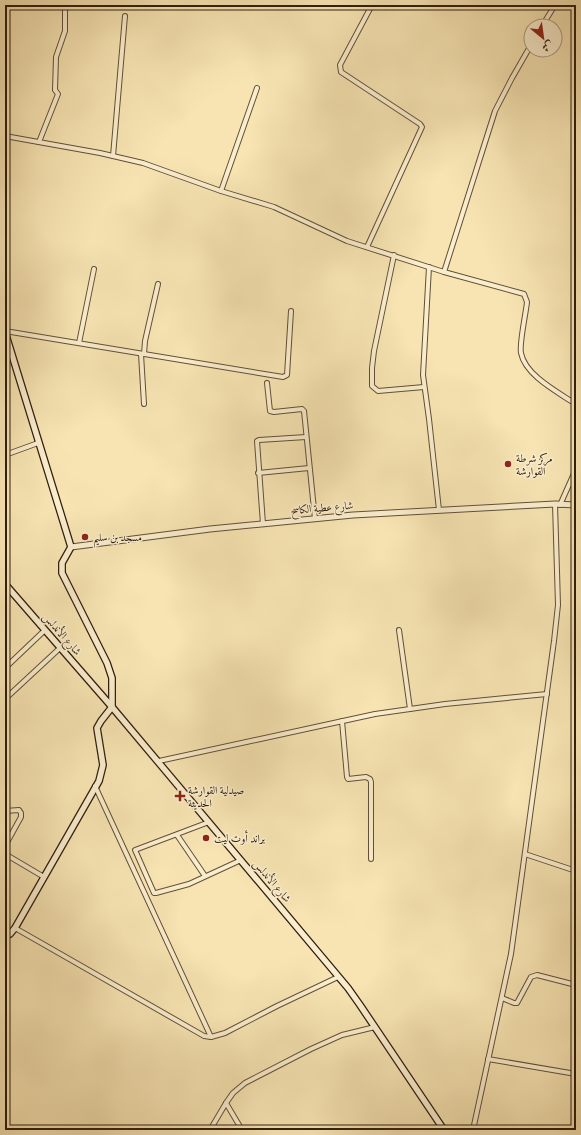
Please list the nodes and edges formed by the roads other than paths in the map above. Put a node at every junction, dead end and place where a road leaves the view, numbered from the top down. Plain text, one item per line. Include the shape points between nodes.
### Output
1 (65, 5) edge
2 (372, 5) edge
3 (555, 5) edge
4 (125, 16) dead end
5 (547, 18) edge
6 (524, 58) edge
7 (257, 88) dead end
8 (5, 136) edge
9 (39, 142) junction
10 (112, 156) junction
11 (221, 191) junction
12 (367, 247) junction
13 (394, 255) junction
14 (429, 267) junction
15 (94, 269) dead end
16 (444, 272) junction
17 (158, 284) dead end
18 (291, 311) dead end
19 (5, 331) edge
20 (79, 344) junction
21 (142, 354) junction
22 (267, 383) dead end
23 (424, 387) junction
24 (571, 401) dead end
25 (144, 404) dead end
26 (306, 437) junction
27 (38, 443) junction
28 (5, 455) edge
29 (309, 468) junction
30 (576, 470) edge
31 (258, 473) junction
32 (558, 505) junction
33 (576, 505) edge
34 (439, 510) junction
35 (315, 518) junction
36 (262, 524) junction
37 (71, 547) junction
38 (5, 584) edge
39 (45, 630) junction
40 (399, 630) dead end
41 (60, 648) junction
42 (5, 668) edge
43 (547, 694) junction
44 (5, 699) edge
45 (112, 707) junction
46 (410, 709) junction
47 (342, 721) junction
48 (159, 762) junction
49 (95, 786) junction
50 (5, 810) edge
51 (209, 822) junction
52 (177, 835) junction
53 (5, 846) edge
54 (5, 854) edge
55 (525, 854) junction
56 (371, 858) dead end
57 (242, 860) junction
58 (576, 871) edge
59 (206, 876) junction
60 (44, 877) junction
61 (15, 928) junction
62 (5, 936) edge
63 (338, 977) junction
64 (576, 985) edge
65 (502, 998) junction
66 (375, 1027) junction
67 (211, 1038) junction
68 (488, 1059) junction
69 (576, 1074) edge
70 (226, 1103) junction
71 (212, 1129) edge
72 (242, 1130) edge
73 (444, 1130) edge
74 (473, 1130) edge

1 - 9 street via 65,31 56,61 55,90 58,94
2 - 12 street via 340,65 341,72 422,127
3 - 5 street
4 - 10 street
6 - 16 street via 495,111
7 - 11 street
8 - 9 street
9 - 10 street
10 - 11 street via 143,163
11 - 12 street via 274,207 347,241
12 - 13 street
13 - 14 street
13 - 23 street via 374,351 372,386 378,391
14 - 16 street
14 - 23 street
15 - 20 street
16 - 24 street via 524,294 527,302 520,352 526,366
17 - 21 street
18 - 21 street via 287,375 283,377
19 - 20 street
19 - 27 main road
20 - 21 street
21 - 25 street
22 - 26 street via 270,411 302,409
23 - 34 street
26 - 29 street
26 - 31 street via 259,440 256,444
27 - 28 street
27 - 37 main road
29 - 31 street
29 - 35 street
30 - 32 street
31 - 36 street
32 - 33 street, شارع عطية الكاسح
32 - 34 street, شارع عطية الكاسح
32 - 43 street via 558,605
34 - 35 street, شارع عطية الكاسح
35 - 36 street, شارع عطية الكاسح
36 - 37 street, شارع عطية الكاسح
37 - 45 main road via 62,563 62,573 107,663 112,678
38 - 39 main road, شارع الأندلس
39 - 41 main road, شارع الأندلس
39 - 42 street
40 - 46 street
41 - 44 street
41 - 45 main road, شارع الأندلس
43 - 46 street
43 - 55 street
45 - 48 main road, شارع الأندلس
45 - 49 main road via 100,721 98,728 103,765
46 - 47 street
47 - 48 street
47 - 56 street via 347,778 366,777 371,782
48 - 51 main road, شارع الأندلس
49 - 60 main road
49 - 67 street
50 - 53 street via 19,810 21,817
51 - 52 street
51 - 57 main road, شارع الأندلس
52 - 59 street
52 - 59 street via 135,850 154,892 189,884
54 - 60 street
55 - 58 street
55 - 65 street
57 - 59 street
57 - 63 main road, شارع الأندلس
60 - 61 main road
61 - 62 main road
61 - 67 street
63 - 66 main road, شارع الأندلس
63 - 67 street
64 - 65 street via 537,975 531,978 517,1002
65 - 68 street
66 - 70 street via 342,1035 311,1049 245,1083
66 - 73 main road, شارع الأندلس
68 - 69 street
68 - 74 street
70 - 71 street
70 - 72 street

